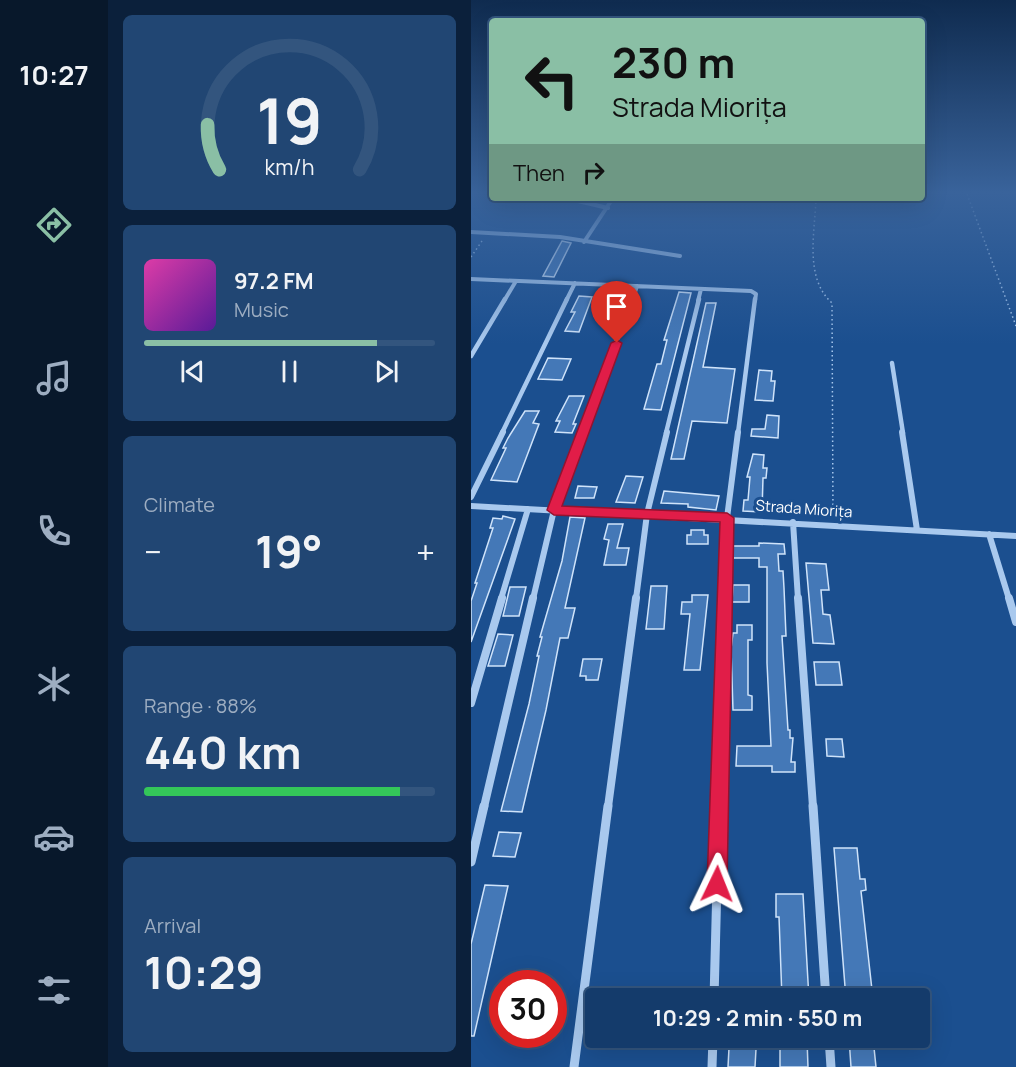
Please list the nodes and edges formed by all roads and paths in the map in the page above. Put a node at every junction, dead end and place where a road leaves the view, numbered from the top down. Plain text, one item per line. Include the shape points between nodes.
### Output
1 (479, 244) edge
2 (596, 244) edge
3 (815, 244) edge
4 (985, 244) edge
5 (680, 256) dead end
6 (471, 257) edge
7 (471, 279) edge
8 (516, 281) junction
9 (575, 283) junction
10 (637, 286) junction
11 (701, 289) junction
12 (1016, 326) edge
13 (471, 356) edge
14 (892, 363) dead end
15 (471, 497) edge
16 (471, 506) edge
17 (528, 508) junction
18 (554, 510) junction
19 (647, 513) junction
20 (727, 518) junction
21 (793, 522) junction
22 (833, 525) junction
23 (917, 530) junction
24 (989, 534) junction
25 (1016, 536) edge
26 (1016, 622) edge
27 (471, 703) edge
28 (471, 862) edge
29 (714, 988) edge
30 (826, 988) edge
31 (713, 1048) edge
32 (830, 1048) edge
33 (574, 1067) edge
34 (712, 1067) edge
35 (831, 1067) edge

1 - 6 path
2 - 5 street
3 - 22 path via 814,274 822,294 832,303
4 - 12 path
7 - 8 street
8 - 9 street
8 - 13 street
9 - 10 street
9 - 15 street
10 - 11 street
10 - 18 street
11 - 19 street
11 - 20 street via 755,291
14 - 23 street
16 - 17 street, Strada Miorița
17 - 18 street, Strada Miorița
17 - 27 street
18 - 19 street, Strada Miorița
18 - 28 street
19 - 20 street, Strada Miorița
19 - 33 street
20 - 21 street, Strada Miorița
20 - 29 street
21 - 22 street, Strada Miorița
21 - 30 street
22 - 23 street, Strada Miorița
23 - 24 street, Strada Miorița
24 - 25 street, Strada Miorița
24 - 26 street
31 - 34 street
32 - 35 street

